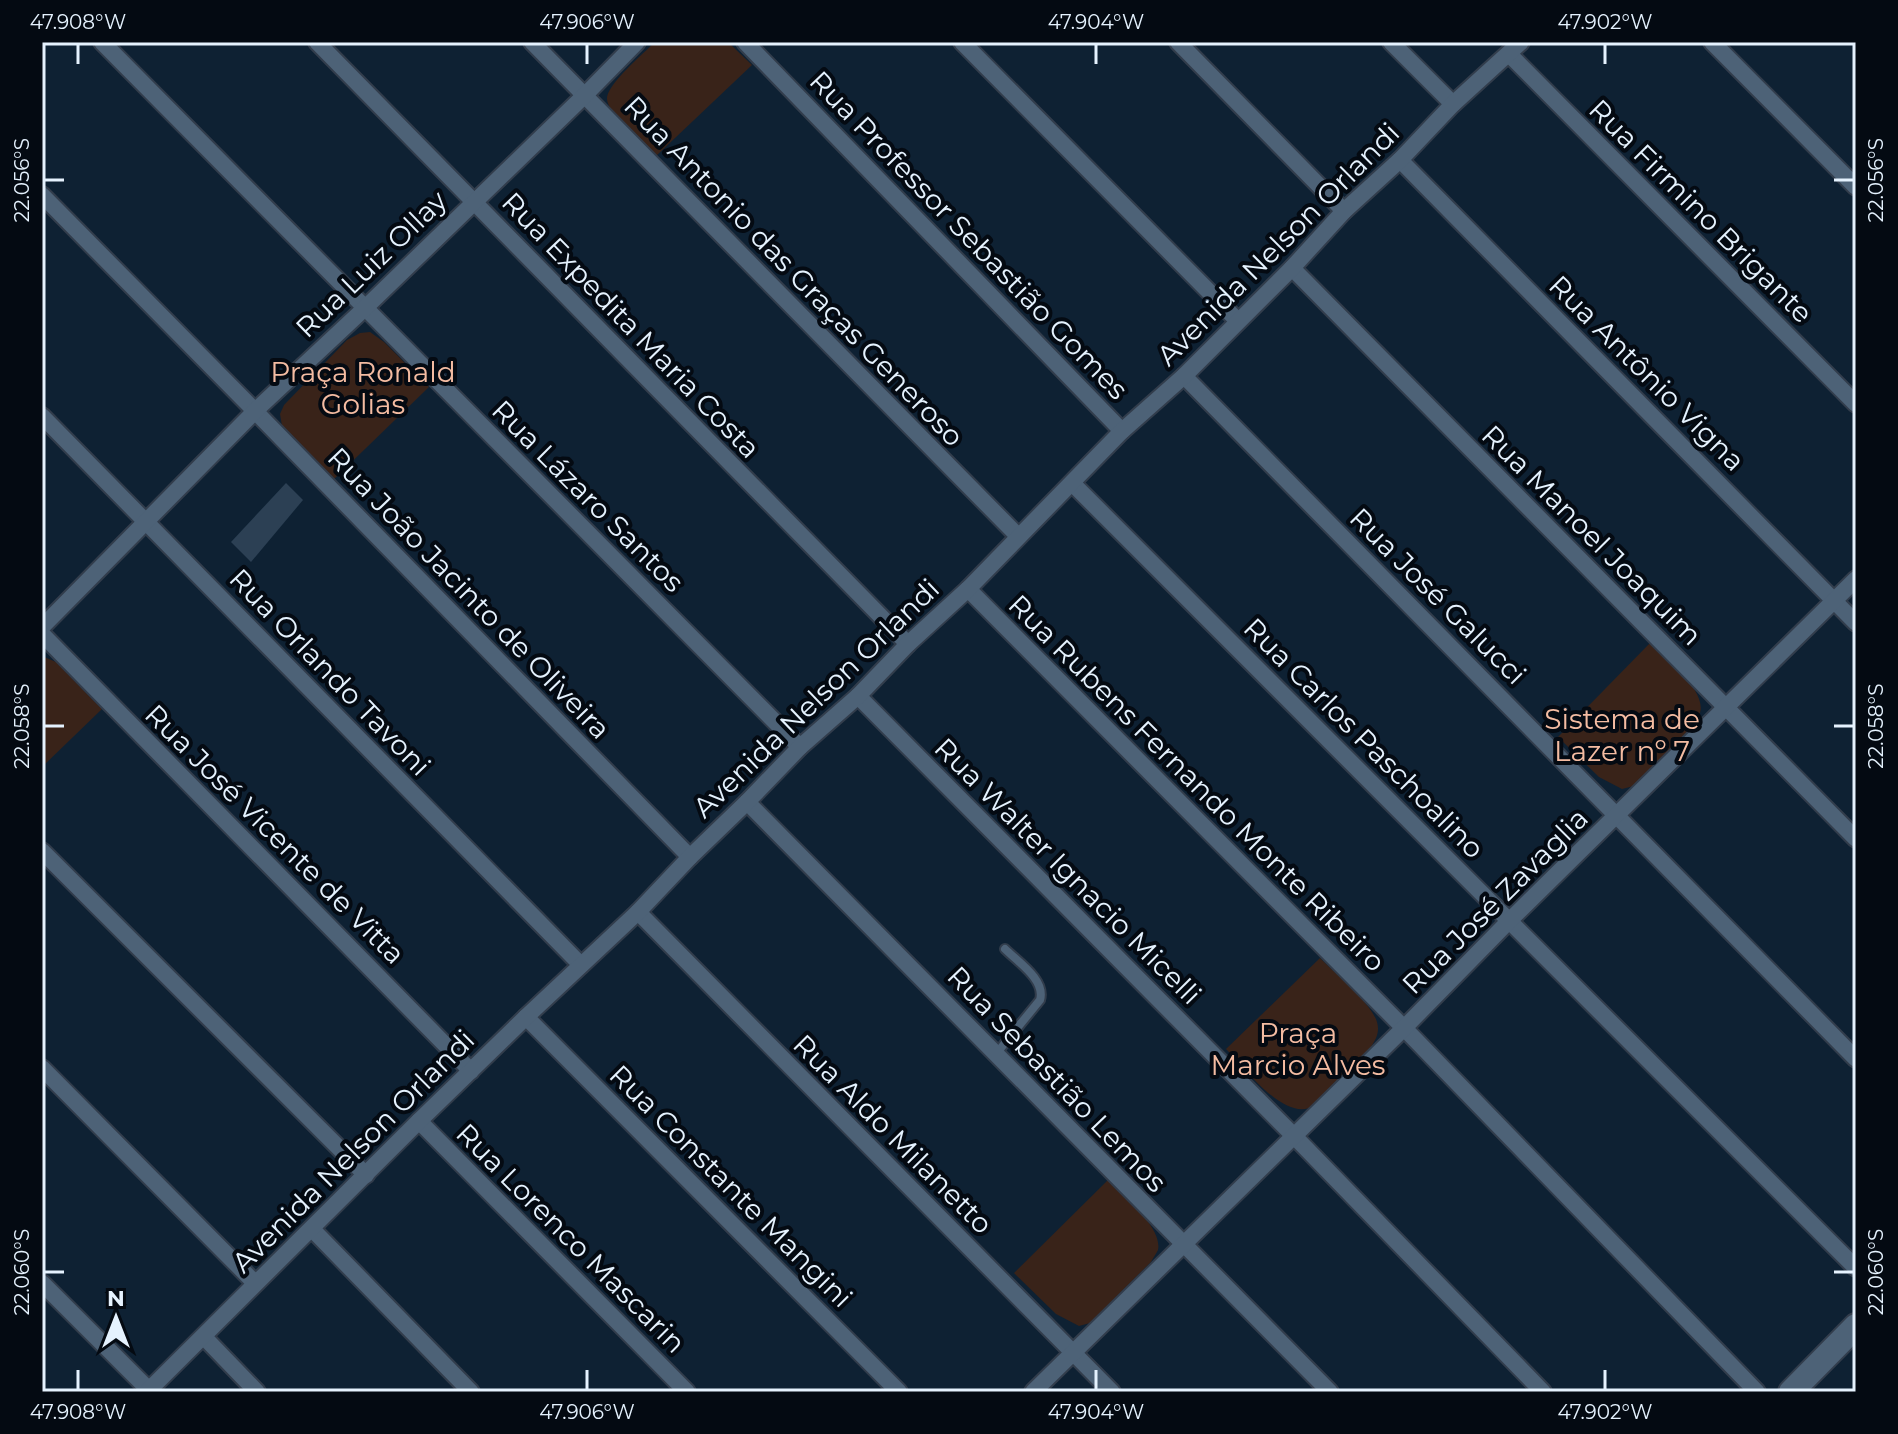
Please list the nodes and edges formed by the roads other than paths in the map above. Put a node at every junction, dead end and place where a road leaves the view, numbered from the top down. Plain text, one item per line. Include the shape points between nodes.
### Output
1 (102, 42) edge
2 (317, 42) edge
3 (532, 42) edge
4 (637, 42) edge
5 (745, 42) edge
6 (962, 42) edge
7 (1178, 42) edge
8 (1391, 42) edge
9 (1712, 42) edge
10 (1515, 48) edge
11 (585, 95) junction
12 (1453, 104) junction
13 (1400, 160) junction
14 (1856, 187) edge
15 (42, 195) edge
16 (474, 201) junction
17 (1344, 211) junction
18 (1292, 268) junction
19 (365, 308) junction
20 (1238, 321) junction
21 (1184, 376) junction
22 (1856, 404) edge
23 (255, 411) junction
24 (42, 416) edge
25 (1122, 431) junction
26 (1072, 483) junction
27 (147, 522) junction
28 (1018, 536) junction
29 (1856, 579) edge
30 (968, 589) junction
31 (1835, 601) junction
32 (1856, 623) edge
33 (42, 627) edge
34 (42, 634) edge
35 (908, 644) junction
36 (858, 696) junction
37 (1727, 708) junction
38 (800, 747) junction
39 (747, 802) junction
40 (1618, 815) junction
41 (1856, 839) edge
42 (42, 851) edge
43 (690, 857) junction
44 (638, 912) junction
45 (1509, 921) junction
46 (1005, 949) dead end
47 (581, 965) junction
48 (526, 1017) junction
49 (1404, 1028) junction
50 (996, 1054) junction
51 (1856, 1059) edge
52 (42, 1068) edge
53 (471, 1071) junction
54 (419, 1121) junction
55 (1294, 1136) junction
56 (366, 1175) junction
57 (312, 1229) junction
58 (1182, 1244) junction
59 (1856, 1268) edge
60 (42, 1283) edge
61 (255, 1283) junction
62 (1856, 1326) edge
63 (204, 1337) junction
64 (1072, 1352) junction
65 (148, 1391) edge
66 (257, 1392) edge
67 (471, 1392) edge
68 (687, 1392) edge
69 (899, 1392) edge
70 (1033, 1392) edge
71 (1112, 1392) edge
72 (1330, 1392) edge
73 (1543, 1392) edge
74 (1757, 1392) edge
75 (1791, 1392) edge

1 - 19 street, Rua Lázaro Santos
2 - 16 street, Rua Expedita Maria Costa
3 - 11 street, Rua Antonio das Graças Generoso
4 - 11 street, Rua Luiz Ollay
5 - 25 street, Rua Professor Sebastião Gomes
6 - 20 street
7 - 17 street
8 - 12 street
9 - 14 street
10 - 12 street, Avenida Nelson Orlandi
10 - 22 street, Rua Firmino Brigante
11 - 16 street, Rua Luiz Ollay
11 - 28 street, Rua Antonio das Graças Generoso
12 - 13 street, Avenida Nelson Orlandi
13 - 17 street, Avenida Nelson Orlandi
13 - 31 street, Rua Antônio Vigna
15 - 23 street, Rua João Jacinto de Oliveira
16 - 19 street, Rua Luiz Ollay
16 - 35 street, Rua Expedita Maria Costa
17 - 18 street, Avenida Nelson Orlandi
18 - 20 street, Avenida Nelson Orlandi
18 - 37 street, Rua Manoel Joaquim
19 - 23 street, Rua Luiz Ollay
19 - 38 street, Rua Lázaro Santos
20 - 21 street, Avenida Nelson Orlandi
21 - 25 street, Avenida Nelson Orlandi
21 - 40 street, Rua José Galucci
23 - 27 street, Rua Luiz Ollay
23 - 43 street, Rua João Jacinto de Oliveira
24 - 27 street, Rua Orlando Tavoni
25 - 26 street, Avenida Nelson Orlandi
26 - 28 street, Avenida Nelson Orlandi
26 - 45 street, Rua Carlos Paschoalino
27 - 33 street, Rua Luiz Ollay
27 - 47 street, Rua Orlando Tavoni
28 - 30 street, Avenida Nelson Orlandi
29 - 31 street, Rua José Zavaglia
30 - 35 street, Avenida Nelson Orlandi
30 - 49 street, Rua Rubens Fernando Monte Ribeiro
31 - 32 street, Rua Antônio Vigna
31 - 37 street, Rua José Zavaglia
34 - 53 street, Rua José Vicente de Vitta
35 - 36 street, Avenida Nelson Orlandi
36 - 38 street, Avenida Nelson Orlandi
36 - 55 street, Rua Walter Ignacio Micelli
37 - 40 street, Rua José Zavaglia
37 - 41 street, Rua Manoel Joaquim
38 - 39 street, Avenida Nelson Orlandi
39 - 43 street, Avenida Nelson Orlandi
39 - 50 street, Rua Sebastião Lemos
40 - 45 street, Rua José Zavaglia
40 - 51 street, Rua José Galucci
42 - 56 street
43 - 44 street, Avenida Nelson Orlandi
44 - 47 street, Avenida Nelson Orlandi
44 - 64 street, Rua Aldo Milanetto
45 - 49 street, Rua José Zavaglia
45 - 59 street, Rua Carlos Paschoalino
46 - 50 lane via 1043,992
47 - 48 street, Avenida Nelson Orlandi
48 - 53 street, Avenida Nelson Orlandi
48 - 69 street, Rua Constante Mangini
49 - 55 street, Rua José Zavaglia
49 - 74 street, Rua Rubens Fernando Monte Ribeiro
50 - 58 street, Rua Sebastião Lemos
52 - 61 street
53 - 54 street, Avenida Nelson Orlandi
54 - 56 street, Avenida Nelson Orlandi
54 - 68 street, Rua Lorenco Mascarin
55 - 58 street, Rua José Zavaglia
55 - 73 street, Rua Walter Ignacio Micelli
56 - 57 street, Avenida Nelson Orlandi
57 - 61 street, Avenida Nelson Orlandi
57 - 67 street
58 - 64 street, Rua José Zavaglia
58 - 72 street, Rua Sebastião Lemos
60 - 65 street
61 - 63 street, Avenida Nelson Orlandi
62 - 75 main road
63 - 65 street, Avenida Nelson Orlandi
63 - 66 street
64 - 70 street, Rua José Zavaglia
64 - 71 street, Rua Aldo Milanetto

